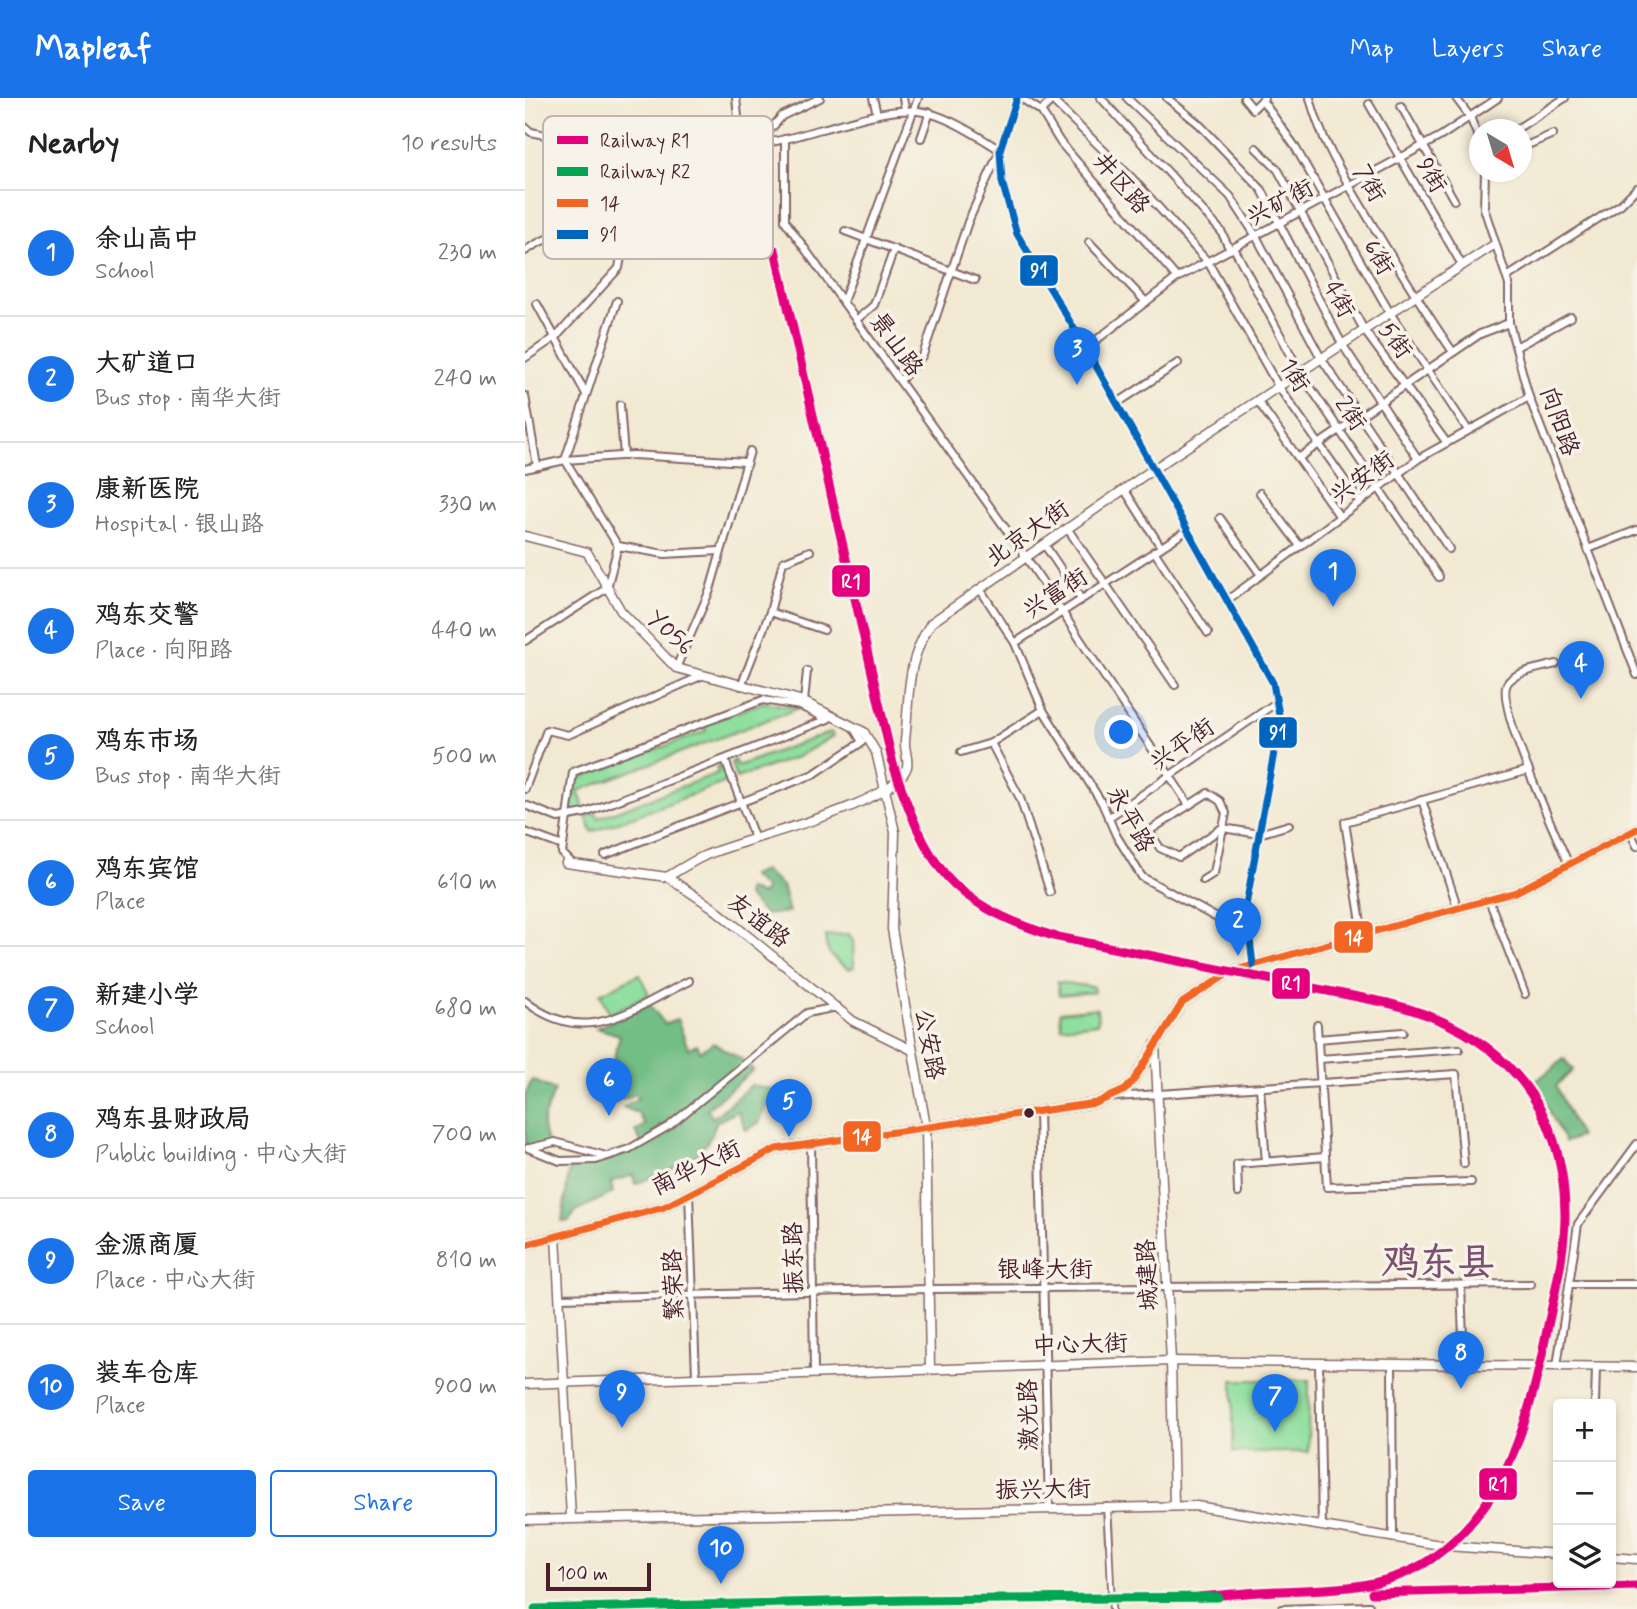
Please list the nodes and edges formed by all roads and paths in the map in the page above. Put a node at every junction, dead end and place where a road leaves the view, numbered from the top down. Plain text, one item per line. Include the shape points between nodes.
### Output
1 (736, 98) edge
2 (820, 98) edge
3 (873, 98) edge
4 (903, 98) edge
5 (918, 98) edge
6 (1019, 98) edge
7 (1101, 98) edge
8 (1127, 98) edge
9 (1167, 98) edge
10 (1244, 98) edge
11 (1310, 98) edge
12 (1456, 98) edge
13 (1498, 98) edge
14 (1565, 98) edge
15 (1053, 99) edge
16 (1263, 99) edge
17 (1369, 104) dead end
18 (1401, 106) dead end
19 (905, 109) junction
20 (913, 109) junction
21 (1041, 111) junction
22 (930, 112) junction
23 (877, 114) junction
24 (738, 116) edge
25 (1470, 117) junction
26 (1532, 119) edge
27 (525, 127) edge
28 (773, 127) edge
29 (1553, 134) dead end
30 (543, 135) edge
31 (921, 138) dead end
32 (785, 139) junction
33 (773, 141) edge
34 (1532, 143) edge
35 (1424, 146) junction
36 (1256, 148) dead end
37 (1000, 150) junction
38 (1401, 159) junction
39 (1485, 182) edge
40 (1349, 186) junction
41 (1637, 188) edge
42 (1324, 200) junction
43 (1454, 200) dead end
44 (1301, 212) junction
45 (1279, 224) junction
46 (845, 231) dead end
47 (1256, 236) junction
48 (543, 239) edge
49 (868, 240) junction
50 (1089, 242) dead end
51 (1495, 244) junction
52 (527, 248) edge
53 (894, 249) junction
54 (1232, 249) junction
55 (621, 259) edge
56 (1207, 262) junction
57 (1462, 265) junction
58 (952, 271) junction
59 (1507, 277) junction
60 (1177, 278) junction
61 (975, 280) dead end
62 (1415, 297) junction
63 (617, 301) dead end
64 (843, 302) junction
65 (1146, 302) junction
66 (537, 304) dead end
67 (1390, 313) junction
68 (1571, 317) dead end
69 (856, 320) junction
70 (1509, 323) junction
71 (1364, 330) junction
72 (557, 336) junction
73 (1342, 344) junction
74 (1515, 347) junction
75 (1086, 348) junction
76 (1453, 352) junction
77 (525, 358) edge
78 (1321, 358) junction
79 (1178, 363) dead end
80 (1427, 369) junction
81 (1300, 372) junction
82 (899, 381) junction
83 (1404, 385) junction
84 (1278, 386) junction
85 (586, 394) junction
86 (525, 396) edge
87 (1529, 397) junction
88 (1257, 400) junction
89 (1380, 401) junction
90 (1116, 404) junction
91 (620, 405) dead end
92 (1360, 415) junction
93 (1339, 429) junction
94 (1468, 430) junction
95 (1447, 443) junction
96 (1319, 444) junction
97 (750, 451) dead end
98 (624, 456) junction
99 (1300, 457) junction
100 (1418, 459) junction
101 (565, 460) junction
102 (746, 462) junction
103 (537, 467) junction
104 (525, 469) edge
105 (1152, 470) junction
106 (1400, 472) junction
107 (1378, 488) junction
108 (1124, 489) junction
109 (1260, 493) dead end
110 (1360, 502) junction
111 (1340, 517) junction
112 (1220, 518) dead end
113 (1067, 528) junction
114 (1637, 530) edge
115 (1186, 531) junction
116 (525, 536) edge
117 (1044, 544) junction
118 (618, 546) junction
119 (1300, 546) junction
120 (1161, 547) junction
121 (1449, 549) dead end
122 (1588, 549) junction
123 (720, 551) junction
124 (810, 551) dead end
125 (1154, 551) junction
126 (1026, 557) junction
127 (1261, 575) junction
128 (1439, 576) dead end
129 (1105, 584) junction
130 (607, 588) junction
131 (980, 589) junction
132 (1081, 599) junction
133 (1226, 601) junction
134 (769, 612) junction
135 (1060, 613) junction
136 (824, 630) dead end
137 (1207, 633) dead end
138 (525, 641) edge
139 (1014, 643) junction
140 (1556, 664) dead end
141 (676, 668) junction
142 (807, 670) dead end
143 (1637, 675) edge
144 (701, 676) junction
145 (1175, 685) dead end
146 (741, 686) junction
147 (804, 702) junction
148 (1277, 702) junction
149 (1044, 710) junction
150 (830, 717) junction
151 (852, 726) junction
152 (864, 732) joint
153 (991, 743) junction
154 (961, 752) dead end
155 (725, 760) junction
156 (1529, 770) junction
157 (1168, 777) junction
158 (525, 789) edge
159 (885, 790) junction
160 (1422, 800) junction
161 (740, 802) junction
162 (525, 805) edge
163 (1189, 805) junction
164 (568, 817) junction
165 (1108, 818) junction
166 (1289, 825) dead end
167 (1223, 828) junction
168 (1634, 831) edge
169 (525, 832) edge
170 (1259, 834) junction
171 (755, 839) junction
172 (1637, 845) edge
173 (563, 846) junction
174 (605, 855) dead end
175 (569, 864) joint
176 (1569, 865) junction
177 (667, 877) junction
178 (1203, 880) dead end
179 (1050, 892) dead end
180 (1489, 900) junction
181 (1458, 909) junction
182 (1363, 935) junction
183 (1250, 936) junction
184 (1253, 965) junction
185 (689, 981) dead end
186 (1525, 994) dead end
187 (525, 1002) edge
188 (837, 1007) junction
189 (1317, 1025) dead end
190 (1403, 1032) dead end
191 (1317, 1039) junction
192 (1155, 1042) junction
193 (1459, 1049) dead end
194 (912, 1050) junction
195 (1319, 1059) junction
196 (1320, 1084) junction
197 (1260, 1088) junction
198 (1157, 1096) junction
199 (1111, 1097) junction
200 (1039, 1112) junction
201 (926, 1127) junction
202 (811, 1144) junction
203 (1637, 1144) edge
204 (606, 1156) junction
205 (1325, 1157) junction
206 (1266, 1162) junction
207 (1465, 1164) dead end
208 (1471, 1182) dead end
209 (1238, 1193) dead end
210 (689, 1194) junction
211 (556, 1236) junction
212 (525, 1245) edge
213 (1461, 1284) junction
214 (1531, 1284) dead end
215 (1570, 1284) junction
216 (1637, 1284) edge
217 (1167, 1287) junction
218 (1044, 1288) junction
219 (929, 1289) junction
220 (813, 1292) junction
221 (693, 1294) junction
222 (560, 1297) junction
223 (1171, 1361) junction
224 (1318, 1363) junction
225 (1047, 1364) junction
226 (1392, 1364) junction
227 (1464, 1366) junction
228 (1557, 1366) junction
229 (1596, 1367) junction
230 (1637, 1367) edge
231 (930, 1368) junction
232 (814, 1372) junction
233 (696, 1376) junction
234 (564, 1381) junction
235 (525, 1384) edge
236 (1594, 1399) edge
237 (1174, 1506) junction
238 (1107, 1507) junction
239 (1049, 1508) junction
240 (571, 1517) junction
241 (525, 1520) edge
242 (1322, 1527) junction
243 (1393, 1538) junction
244 (1109, 1541) joint
245 (1553, 1554) edge
246 (1616, 1557) edge
247 (1637, 1559) edge
248 (1112, 1609) edge
249 (1282, 1609) edge
250 (1369, 1609) edge

1 - 24 street
2 - 28 street via 782,117
3 - 23 street
4 - 19 street
5 - 20 street
6 - 21 street
6 - 37 street
7 - 54 street, 2街
8 - 47 street via 1230,197
9 - 45 street, 4街 via 1199,124 1262,190
10 - 16 street via 1253,109
11 - 40 street, 7街 via 1318,129
12 - 25 street
13 - 25 street, 兴矿街
14 - 26 street
15 - 21 street
15 - 56 street, 1街
16 - 42 street, 6街
17 - 38 street, 9街
18 - 35 street
19 - 20 street
19 - 23 street
20 - 22 street
20 - 49 street
21 - 60 street, 井区路 via 1060,142
22 - 31 street
22 - 37 street via 956,122
23 - 32 street
25 - 35 street, 兴矿街
27 - 30 street
29 - 34 street
32 - 33 street
32 - 64 street, 景山路 via 785,221
35 - 38 street, 兴矿街
35 - 43 street
36 - 44 street, 5街 via 1278,170
37 - 58 street
37 - 75 street via 1002,182 1017,234
38 - 40 street, 兴矿街
38 - 57 street, 9街
39 - 51 street, 向阳路 via 1484,208
40 - 42 street, 兴矿街
40 - 62 street, 7街
41 - 59 street via 1621,204
42 - 44 street, 兴矿街
42 - 67 street, 6街
44 - 45 street, 兴矿街
44 - 71 street, 5街
45 - 47 street, 兴矿街
45 - 73 street, 4街
46 - 49 street
47 - 54 street, 兴矿街
47 - 78 street
48 - 52 street
49 - 53 street
49 - 64 street
50 - 65 street
51 - 57 street, 北京大街
51 - 59 street, 向阳路
53 - 58 street
53 - 69 street via 874,305
54 - 56 street, 兴矿街
54 - 81 street, 2街
55 - 72 street via 619,268
56 - 60 street, 兴矿街
56 - 84 street, 1街
57 - 62 street, 北京大街
58 - 61 street
58 - 82 street via 923,355
59 - 70 street, 向阳路
60 - 65 street, 兴矿街
62 - 67 street, 北京大街
62 - 76 street, 7街
63 - 85 street
64 - 69 street, 景山路
65 - 75 street, 兴矿街
66 - 72 street
67 - 71 street, 北京大街
67 - 80 street, 6街
68 - 74 street
69 - 82 street, 景山路
70 - 74 street, 向阳路
70 - 76 street via 1480,334
71 - 73 street, 北京大街
71 - 83 street, 5街
72 - 77 street
72 - 85 street
73 - 78 street, 北京大街
73 - 89 street, 4街
74 - 87 street, 向阳路
75 - 90 street
76 - 80 street
78 - 81 street, 北京大街
78 - 92 street
79 - 90 street
80 - 83 street
80 - 94 street, 6街
81 - 84 street, 北京大街
81 - 93 street, 2街
82 - 126 street, 景山路
83 - 89 street
83 - 95 street, 5街
84 - 88 street, 北京大街
84 - 96 street, 1街
85 - 101 street
86 - 103 street
87 - 94 street, 兴安街
87 - 122 street, 向阳路
88 - 99 street
88 - 105 street, 北京大街
89 - 92 street
89 - 100 street, 4街
90 - 105 street
91 - 98 street
92 - 93 street
92 - 106 street
93 - 96 street
93 - 107 street, 2街
94 - 95 street, 兴安街
95 - 100 street, 兴安街
96 - 99 street
96 - 110 street, 1街
97 - 102 street
98 - 101 street
98 - 102 street
99 - 111 street
100 - 106 street, 兴安街
101 - 103 street
101 - 118 street
102 - 123 street
103 - 104 street
105 - 108 street, 北京大街
105 - 115 street
106 - 107 street, 兴安街
106 - 121 street
107 - 110 street, 兴安街
107 - 128 street, 2街
108 - 113 street, 北京大街
108 - 120 street
109 - 119 street
110 - 111 street, 兴安街
111 - 119 street, 兴安街
112 - 127 street
113 - 117 street, 北京大街
113 - 129 street
114 - 122 street
115 - 120 street, 兴富街
115 - 133 street
116 - 130 street, Y056 / Y056 via 587,552
117 - 126 street, 北京大街
117 - 132 street
118 - 123 street via 666,554
118 - 130 street
119 - 127 street, 兴安街
120 - 125 street, 兴富街
122 - 143 street, 向阳路
123 - 141 street via 705,604
124 - 134 street via 783,562
125 - 129 street, 兴富街
125 - 137 street
126 - 131 street, 北京大街
126 - 135 street, 景山路
127 - 133 street, 兴安街
129 - 132 street, 兴富街
129 - 145 street
130 - 138 street
130 - 141 street, Y056 / Y056 via 621,611
131 - 139 street
131 - 159 street, 北京大街 via 931,623 916,646 909,674 908,765 899,782
132 - 135 street, 兴富街
133 - 148 street via 1273,683
134 - 136 street
134 - 146 street
135 - 139 street, 兴富街
135 - 157 street, 景山路
139 - 149 street, 兴富街
140 - 156 street via 1516,676 1507,683 1503,696
141 - 144 street, Y056 / Y056
142 - 147 street
144 - 146 street, Y056 / Y056
144 - 158 street via 568,735 547,730
146 - 147 street, Y056 / Y056
147 - 150 street, Y056 / Y056
148 - 157 street, 兴平街
148 - 170 street via 1280,720
149 - 153 street
149 - 165 street, 永平路
150 - 151 street, Y056 / Y056
150 - 155 street
150 - 164 street via 763,700 586,767 573,772
151 - 152 street, Y056 / Y056
151 - 161 street via 862,742 814,774
152 - 159 street, 公安路 via 876,752
153 - 154 street
153 - 179 street via 1020,798
155 - 161 street
155 - 164 street
156 - 160 street
156 - 176 street
157 - 163 street, 景山路
157 - 165 street, 兴平街
159 - 171 street, 北京大街
159 - 194 street, 公安路 via 895,832 892,929
160 - 181 street
160 - 182 street via 1345,822
161 - 171 street
161 - 174 street
162 - 164 street via 558,818
163 - 167 street via 1208,793 1220,801 1226,813
163 - 167 street via 1149,831 1160,849 1178,857
164 - 173 street
165 - 183 street, 永平路 via 1142,877
166 - 170 street
167 - 170 street
167 - 178 street via 1214,873
168 - 172 street
168 - 176 main road, 南华大街
169 - 173 street
170 - 183 street via 1246,905
171 - 177 street, 北京大街 via 705,856
173 - 175 street
175 - 177 street, 友谊路
176 - 180 main road, 南华大街
177 - 188 street, 友谊路 via 712,907
180 - 181 main road, 南华大街
180 - 186 street
181 - 182 main road, 南华大街
182 - 184 main road, 南华大街
183 - 184 street
184 - 192 main road, 南华大街 via 1232,971 1182,1003
185 - 187 street via 614,1019 588,1026 542,1015
188 - 194 street, 友谊路 via 853,1021
188 - 204 street via 807,1013 669,1126 629,1149
189 - 191 street
190 - 191 street
191 - 195 street
192 - 198 street, 城建路
192 - 199 main road, 南华大街 via 1134,1080
193 - 195 street
194 - 201 street, 公安路
195 - 196 street
196 - 197 street
196 - 205 street
196 - 207 street via 1456,1074
197 - 198 street
197 - 206 street
198 - 199 street
198 - 217 street, 城建路
199 - 200 main road, 南华大街
200 - 201 main road, 南华大街
200 - 218 street, 激光路
201 - 202 main road, 南华大街
201 - 219 street, 公安路
202 - 210 main road, 南华大街 via 776,1149
202 - 220 street, 振东路
203 - 215 street via 1579,1224
204 - 204 street via 560,1161 528,1148 555,1142
205 - 206 street
205 - 208 street via 1328,1187
206 - 209 street via 1237,1164
210 - 211 main road, 南华大街 via 664,1207
210 - 221 street, 繁荣路
211 - 212 main road, 南华大街
211 - 222 street
213 - 214 street, 银峰大街
213 - 217 street, 银峰大街
213 - 227 street
215 - 216 street
215 - 228 street
217 - 218 street, 银峰大街
217 - 223 street, 城建路
218 - 219 street, 银峰大街
218 - 225 street, 激光路
219 - 220 street, 银峰大街
219 - 231 street, 公安路
220 - 221 street, 银峰大街
220 - 232 street, 振东路
221 - 222 street, 银峰大街
221 - 233 street, 繁荣路
222 - 234 street
223 - 224 street, 中心大街
223 - 225 street, 中心大街
223 - 237 street, 城建路
224 - 226 street, 中心大街
224 - 242 street
225 - 231 street, 中心大街
225 - 239 street, 激光路
226 - 227 street, 中心大街
226 - 243 street
227 - 228 street, 中心大街
228 - 229 street, 中心大街
229 - 230 street, 中心大街
229 - 236 street
231 - 232 street, 中心大街
232 - 233 street, 中心大街
233 - 234 street, 中心大街
234 - 235 street, 中心大街
234 - 240 street
237 - 238 street, 振兴大街
237 - 242 street, 振兴大街
238 - 239 street, 振兴大街
238 - 244 street
239 - 240 street, 振兴大街
240 - 241 street, 振兴大街
242 - 243 street, 振兴大街
243 - 245 street, 振兴大街
244 - 248 street
246 - 247 street
249 - 250 street via 1369,1605

